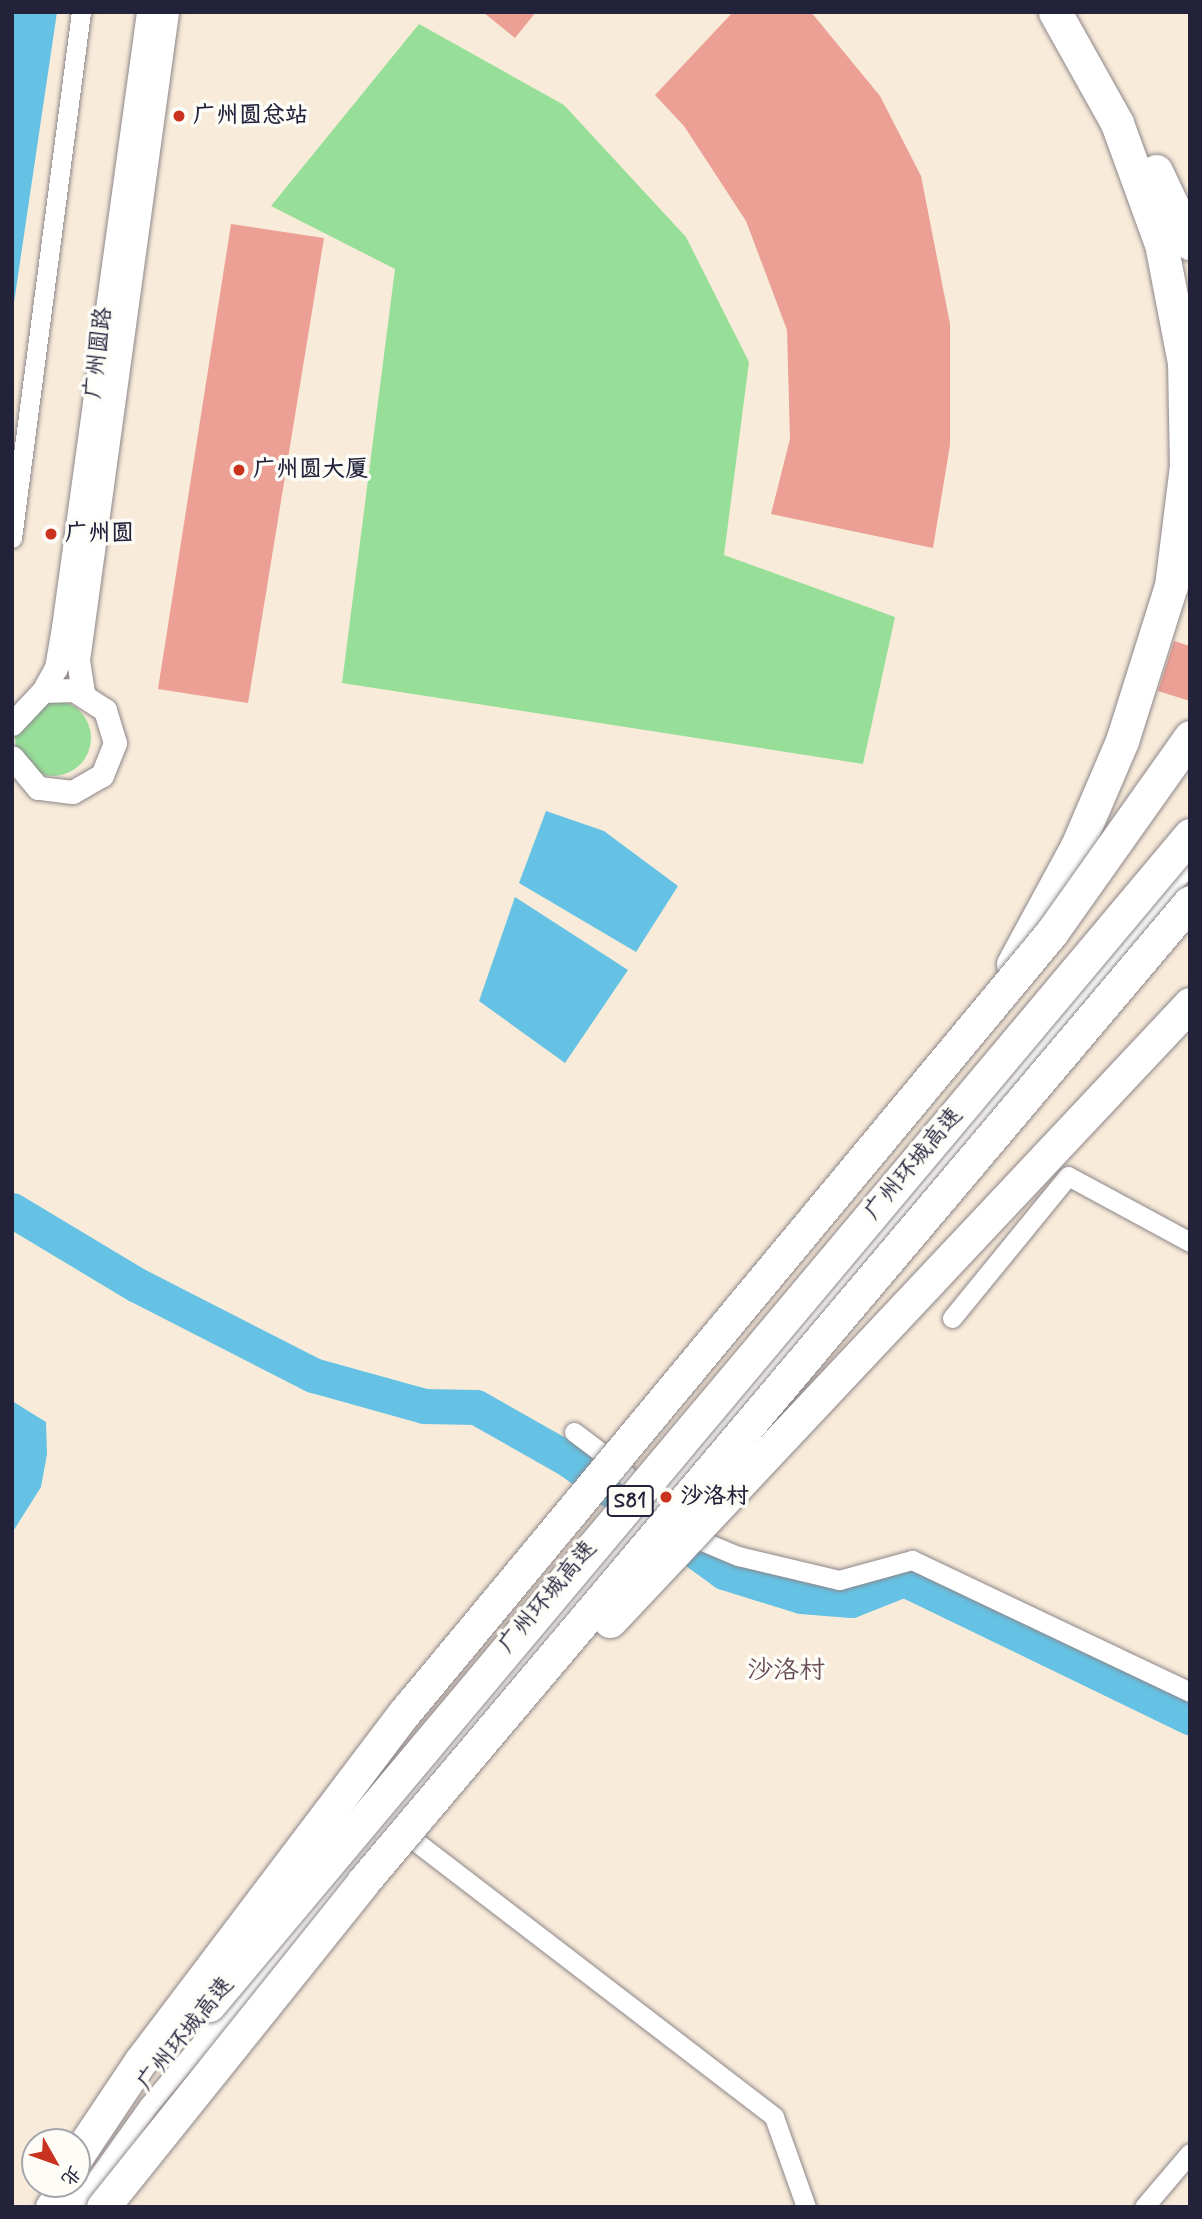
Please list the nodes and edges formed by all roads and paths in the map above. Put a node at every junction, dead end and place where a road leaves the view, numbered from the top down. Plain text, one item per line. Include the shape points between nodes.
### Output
1 (81, 12) edge
2 (148, 12) edge
3 (167, 12) edge
4 (1055, 12) edge
5 (1071, 12) edge
6 (1190, 243) edge
7 (12, 538) edge
8 (43, 691) junction
9 (83, 692) junction
10 (12, 724) edge
11 (1190, 737) edge
12 (12, 757) edge
13 (1190, 835) edge
14 (1190, 863) edge
15 (1190, 902) edge
16 (1190, 1004) edge
17 (1190, 1010) edge
18 (915, 1098) junction
19 (1033, 1172) junction
20 (1190, 1242) edge
21 (952, 1318) dead end
22 (574, 1432) dead end
23 (653, 1510) junction
24 (1190, 1692) edge
25 (389, 1821) junction
26 (363, 1882) junction
27 (91, 2135) edge
28 (1190, 2153) edge
29 (91, 2156) edge
30 (76, 2207) edge
31 (103, 2207) edge
32 (806, 2207) edge
33 (1144, 2207) edge

1 - 7 street
2 - 8 street, 广州圆路 via 63,627 56,668
3 - 9 street, 广州圆路 via 78,660
4 - 18 highway, bridge via 1129,150 1169,272 1186,414 1179,537 1161,624 1094,811 1015,961
5 - 6 highway
8 - 9 street
8 - 10 street via 28,699
9 - 12 street via 113,725 115,743 102,775 88,786 55,793 24,777
11 - 18 highway, bridge via 1097,874
13 - 29 highway, 广州环城高速 / S81, bridge via 368,1811
14 - 23 street
15 - 26 highway, 广州环城高速 / S81, bridge
16 - 19 highway, bridge
17 - 19 highway, bridge
18 - 27 highway, bridge via 405,1712 139,2062
19 - 26 highway, bridge
20 - 21 street via 1068,1176
22 - 23 street via 620,1466
23 - 24 street via 710,1546 807,1575 859,1580 912,1560
23 - 25 street
25 - 30 street via 149,2105
25 - 32 street via 774,2117
26 - 31 highway, 广州环城高速 / S81, bridge
28 - 33 street

